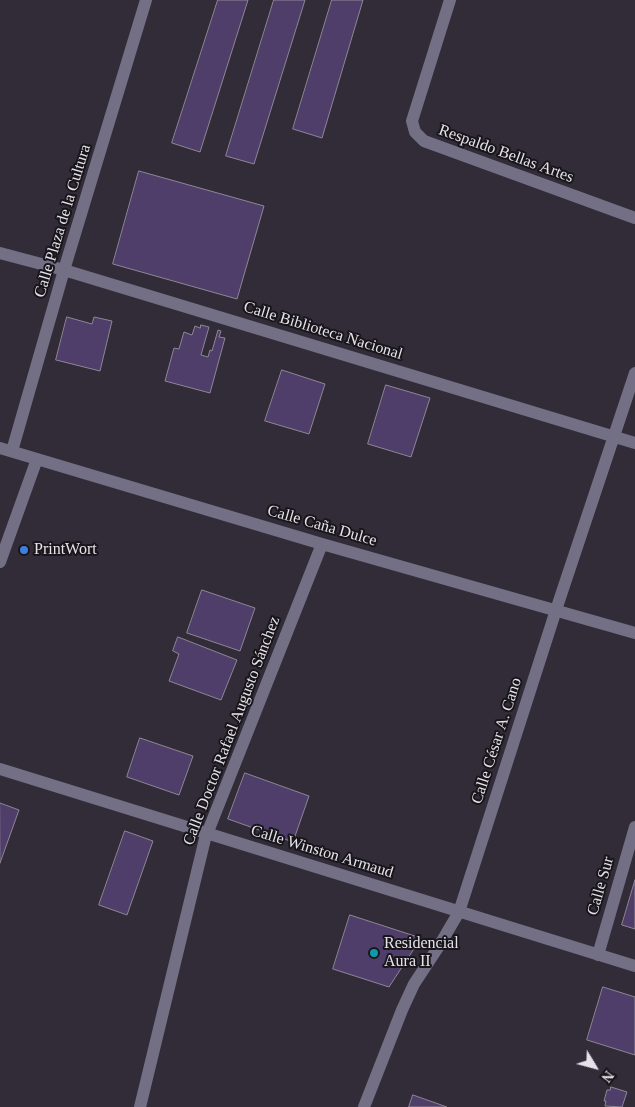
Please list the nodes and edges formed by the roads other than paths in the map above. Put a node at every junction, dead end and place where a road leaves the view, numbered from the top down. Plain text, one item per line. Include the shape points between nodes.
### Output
1 (146, 0) edge
2 (450, 0) edge
3 (635, 218) edge
4 (0, 253) edge
5 (64, 270) junction
6 (635, 373) edge
7 (613, 436) junction
8 (635, 443) edge
9 (6, 450) edge
10 (38, 458) junction
11 (322, 544) junction
12 (0, 562) edge
13 (556, 610) junction
14 (635, 633) edge
15 (0, 769) edge
16 (635, 827) edge
17 (208, 834) junction
18 (459, 912) junction
19 (598, 955) junction
20 (635, 966) edge
21 (140, 1107) edge
22 (364, 1107) edge

1 - 5 street, Calle Plaza de la Cultura
2 - 3 street, Respaldo Bellas Artes via 412,121 415,132 424,142
4 - 5 street, Calle Biblioteca Nacional
5 - 7 street, Calle Biblioteca Nacional
5 - 9 street, Calle Plaza de la Cultura
6 - 7 street, Calle César A. Cano
7 - 8 street, Calle Biblioteca Nacional
7 - 13 street, Calle César A. Cano
9 - 10 street, Calle Caña Dulce
10 - 11 street, Calle Caña Dulce
10 - 12 street
11 - 13 street, Calle Caña Dulce
11 - 17 street, Calle Doctor Rafael Augusto Sánchez
13 - 14 street, Calle Caña Dulce
13 - 18 street, Calle César A. Cano
15 - 17 street, Calle Winston Armaud
16 - 19 street, Calle Sur
17 - 18 street, Calle Winston Armaud
17 - 21 street, Calle Doctor Rafael Augusto Sánchez
18 - 19 street, Calle Winston Armaud
18 - 22 street, Calle César A. Cano via 414,984
19 - 20 street, Calle Winston Armaud

